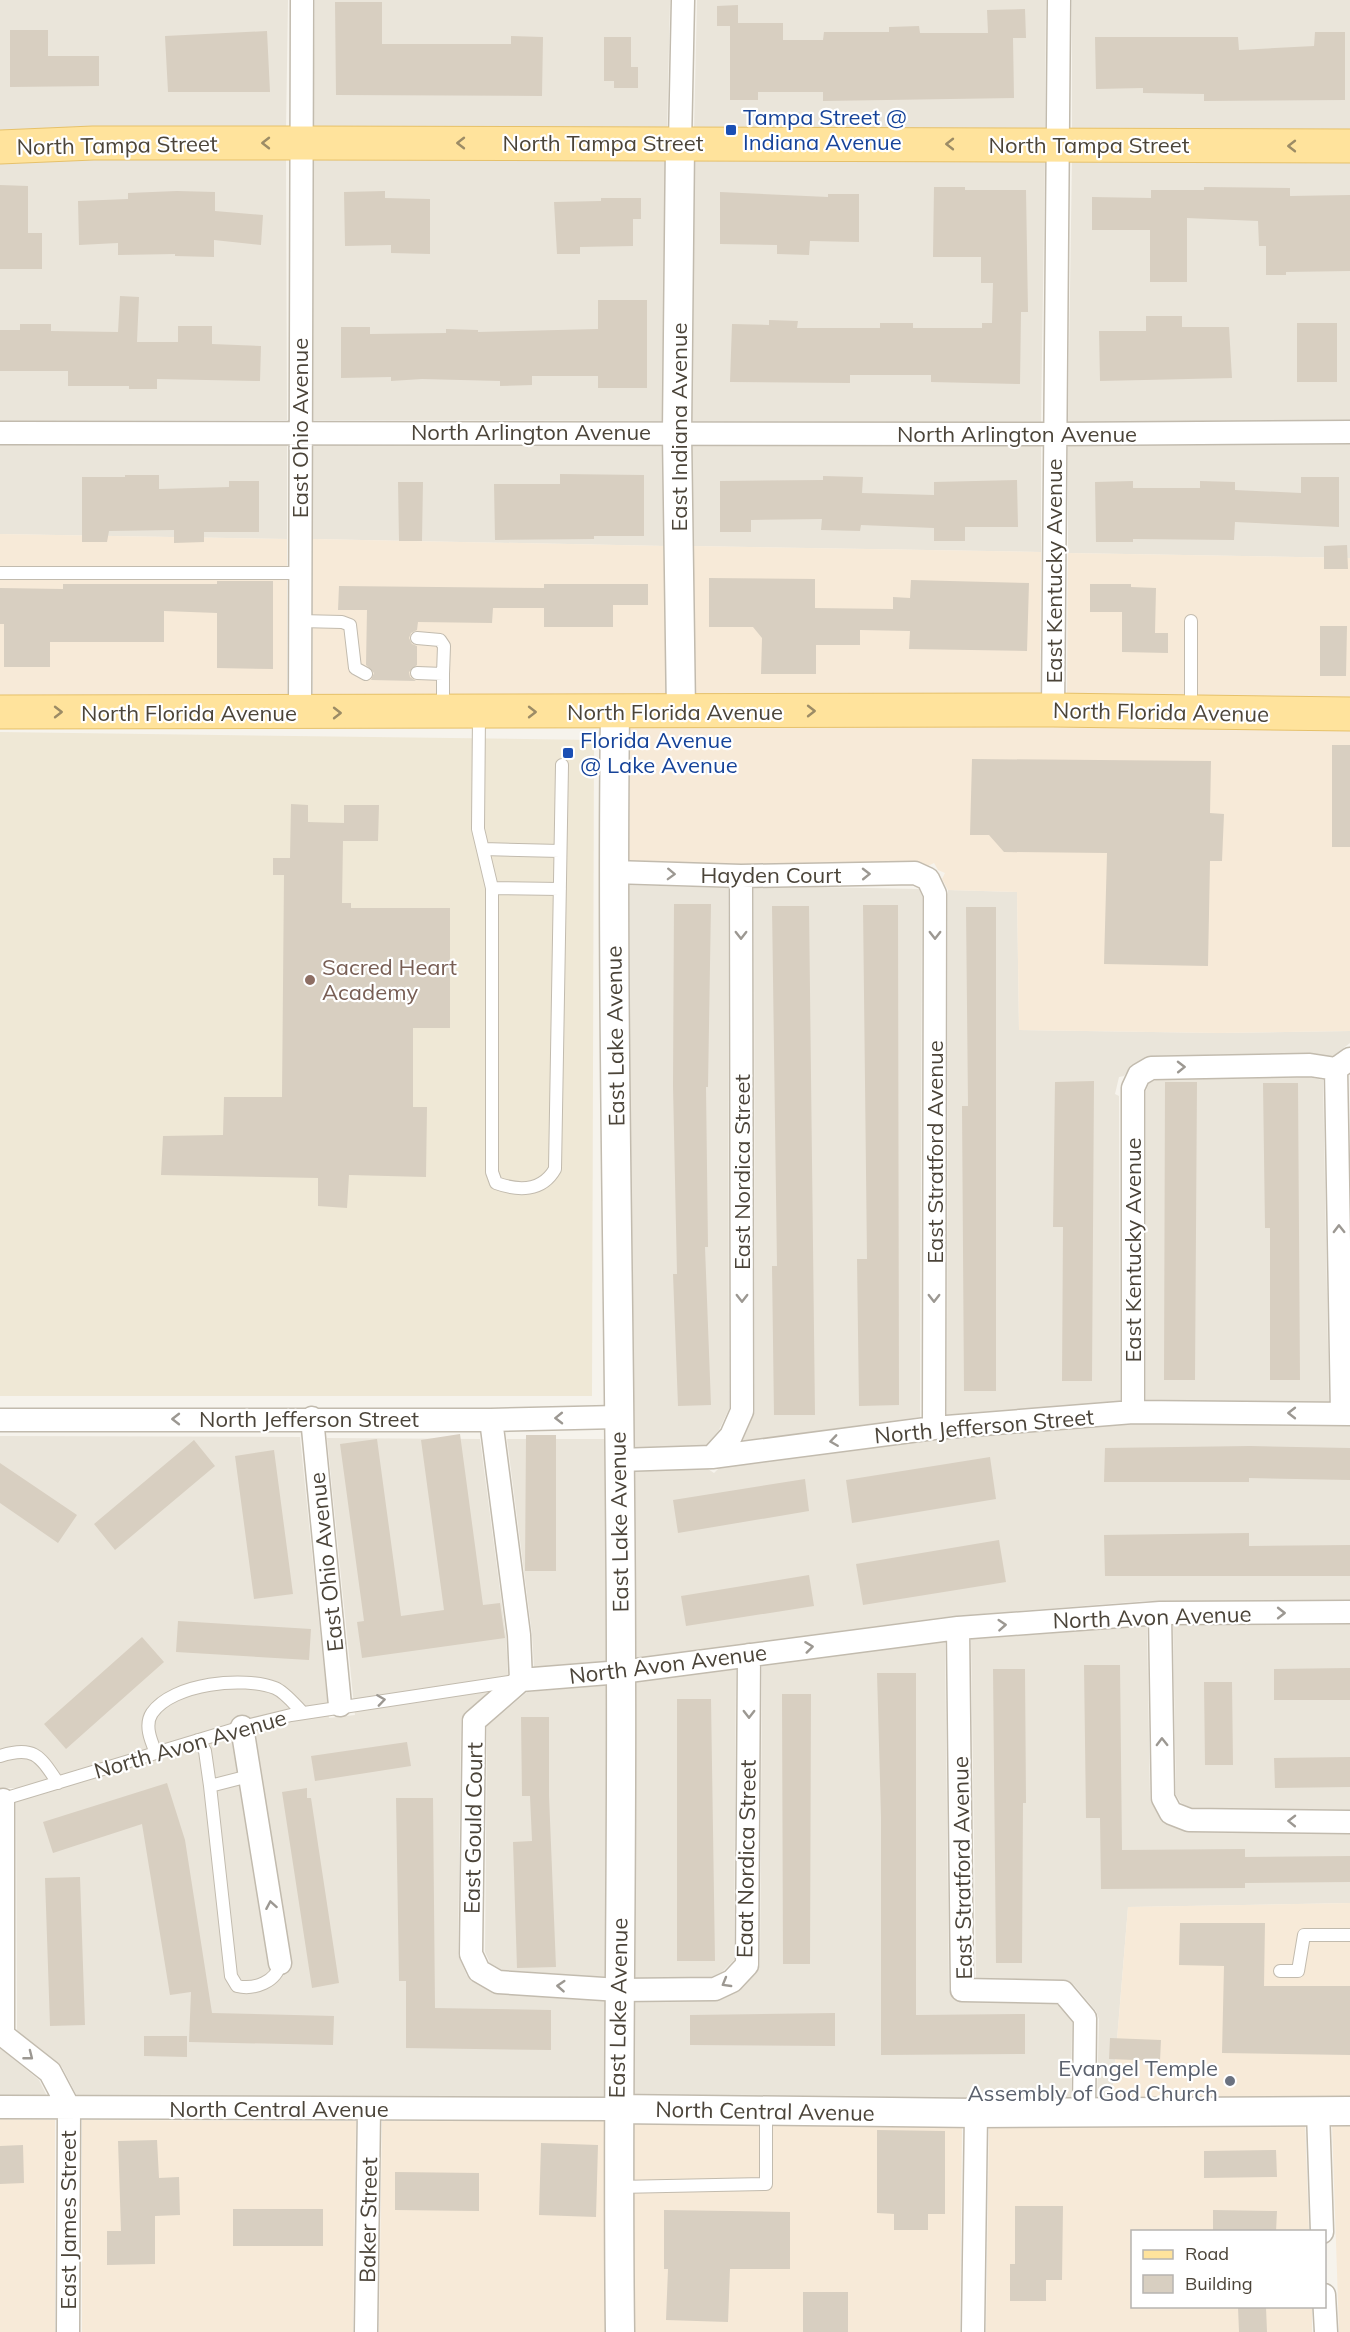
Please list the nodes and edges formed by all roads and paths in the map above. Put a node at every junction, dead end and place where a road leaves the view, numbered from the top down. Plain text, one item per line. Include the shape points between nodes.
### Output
1 (302, 0) edge
2 (683, 0) edge
3 (1059, 0) edge
4 (300, 143) junction
5 (680, 143) junction
6 (1059, 145) junction
7 (1350, 146) edge
8 (0, 147) edge
9 (300, 432) junction
10 (1350, 432) edge
11 (0, 433) edge
12 (677, 433) junction
13 (1055, 434) junction
14 (0, 573) edge
15 (300, 573) junction
16 (300, 621) junction
17 (1191, 621) dead end
18 (353, 637) junction
19 (367, 637) dead end
20 (417, 638) dead end
21 (417, 673) dead end
22 (366, 674) dead end
23 (443, 674) junction
24 (1053, 710) junction
25 (681, 711) junction
26 (0, 712) edge
27 (443, 712) junction
28 (479, 712) junction
29 (615, 712) junction
30 (1191, 712) junction
31 (300, 713) junction
32 (1350, 714) edge
33 (562, 765) dead end
34 (483, 849) junction
35 (561, 851) junction
36 (613, 872) junction
37 (741, 876) junction
38 (928, 879) joint
39 (492, 888) junction
40 (560, 889) junction
41 (1343, 1064) edge
42 (1133, 1412) junction
43 (1346, 1414) edge
44 (618, 1417) junction
45 (312, 1418) junction
46 (0, 1420) edge
47 (491, 1420) junction
48 (934, 1428) junction
49 (712, 1457) junction
50 (619, 1460) junction
51 (1350, 1612) edge
52 (1160, 1613) junction
53 (958, 1628) junction
54 (749, 1655) junction
55 (621, 1672) junction
56 (521, 1680) junction
57 (340, 1705) junction
58 (303, 1713) junction
59 (242, 1727) junction
60 (198, 1740) junction
61 (156, 1753) junction
62 (0, 1756) edge
63 (249, 1776) junction
64 (58, 1783) junction
65 (210, 1785) junction
66 (1, 1800) edge
67 (1350, 1822) edge
68 (1350, 1935) edge
69 (280, 1963) joint
70 (1280, 1971) dead end
71 (619, 1990) junction
72 (0, 2107) edge
73 (69, 2108) junction
74 (369, 2109) junction
75 (617, 2109) junction
76 (766, 2111) junction
77 (1318, 2111) junction
78 (1350, 2111) edge
79 (1084, 2112) junction
80 (976, 2113) junction
81 (618, 2187) junction
82 (1322, 2230) edge
83 (1325, 2308) edge
84 (68, 2332) edge
85 (366, 2332) edge
86 (620, 2332) edge
87 (973, 2332) edge
88 (1326, 2332) edge

1 - 4 street, East Ohio Avenue
2 - 5 street
3 - 6 street, East Kentucky Avenue
5 -> 4 main road, North Tampa Street
4 -> 8 main road, North Tampa Street
4 - 9 street, East Ohio Avenue
6 -> 5 main road, North Tampa Street
5 - 12 street, East Indiana Avenue
7 -> 6 main road, North Tampa Street
6 - 13 street, East Kentucky Avenue
9 - 11 street, North Arlington Avenue
9 - 12 street, North Arlington Avenue
9 - 15 street, East Ohio Avenue
10 - 13 street, North Arlington Avenue
12 - 13 street, North Arlington Avenue
12 - 25 street, East Indiana Avenue
13 - 24 street, East Kentucky Avenue
14 - 15 lane
15 - 16 street, East Ohio Avenue
16 - 18 lane via 342,622 350,625
16 - 31 street, East Ohio Avenue
17 - 30 lane
18 - 19 lane
18 - 22 lane via 355,668
20 - 23 lane via 440,640 444,646
21 - 23 lane
23 - 27 lane
25 -> 24 main road, North Florida Avenue
24 - 30 main road, North Florida Avenue
25 - 29 main road, North Florida Avenue
26 -> 31 main road, North Florida Avenue
27 - 28 main road, North Florida Avenue
31 -> 27 main road, North Florida Avenue
28 -> 29 main road, North Florida Avenue
28 - 34 lane via 478,830
29 - 36 street, East Lake Avenue
30 - 32 main road, North Florida Avenue
33 - 35 lane
34 - 35 lane
34 - 39 lane
35 - 40 lane
36 -> 37 street, Hayden Court
36 - 44 street, East Lake Avenue
37 -> 38 street, Hayden Court via 915,873
37 -> 49 street, East Nordica Street via 742,1411 731,1436
38 -> 48 street, East Stratford Avenue via 935,894
39 - 40 lane
39 - 40 lane via 492,1172 496,1183 507,1187 537,1187 548,1181 555,1169
42 -> 41 street, East Kentucky Avenue via 1133,1088 1139,1075 1151,1068
43 -> 41 street
43 -> 42 street, North Jefferson Street
42 - 48 street, North Jefferson Street
44 -> 47 street, North Jefferson Street
44 - 50 street, East Lake Avenue
45 -> 46 street, North Jefferson Street
45 - 47 street, North Jefferson Street
45 - 57 street, East Ohio Avenue
47 - 56 street via 519,1635
48 -> 49 street, North Jefferson Street
49 - 50 street, North Jefferson Street
50 - 55 street, East Lake Avenue
52 -> 51 street, North Avon Avenue
53 -> 52 street, North Avon Avenue
67 -> 52 street via 1189,1820 1172,1813 1163,1798
54 -> 53 street, North Avon Avenue
53 - 79 street, East Stratford Avenue via 963,1990 1063,1992 1085,2018
54 - 55 street, North Avon Avenue
54 -> 71 street, Eaat Nordica Street via 747,1965 732,1981 716,1989
55 - 56 street, North Avon Avenue
55 - 71 street, East Lake Avenue
57 -> 56 lane, North Avon Avenue
71 -> 56 street, East Gould Court via 498,1982 479,1971 471,1954 474,1721
57 - 58 lane, North Avon Avenue
58 - 59 lane, North Avon Avenue
58 - 61 lane via 278,1689 256,1682 223,1683 178,1692 152,1713 148,1730
59 - 60 lane, North Avon Avenue
59 - 63 street
60 - 61 lane, North Avon Avenue
60 - 65 lane via 205,1751
61 - 64 lane, North Avon Avenue
62 - 64 lane via 18,1750 41,1757
63 - 65 lane
69 -> 63 street
64 - 66 lane, North Avon Avenue
65 - 69 lane via 231,1976 237,1986 253,1987 264,1984
66 -> 73 street via 3,2035 50,2072
68 - 70 lane via 1304,1935 1298,1971
71 - 75 street, East Lake Avenue
72 - 73 street, North Central Avenue
73 - 74 street, North Central Avenue
73 - 84 street, East James Street
74 - 75 street, North Central Avenue
74 - 85 street, Baker Street
75 - 76 street, North Central Avenue
75 - 81 street, East Lake Avenue
76 - 80 street, North Central Avenue
76 - 81 lane via 766,2184
77 - 78 street, North Central Avenue
77 - 79 street, North Central Avenue
77 - 82 street
79 - 80 street, North Central Avenue
80 - 87 street
81 - 86 street, East Lake Avenue
83 - 88 street

